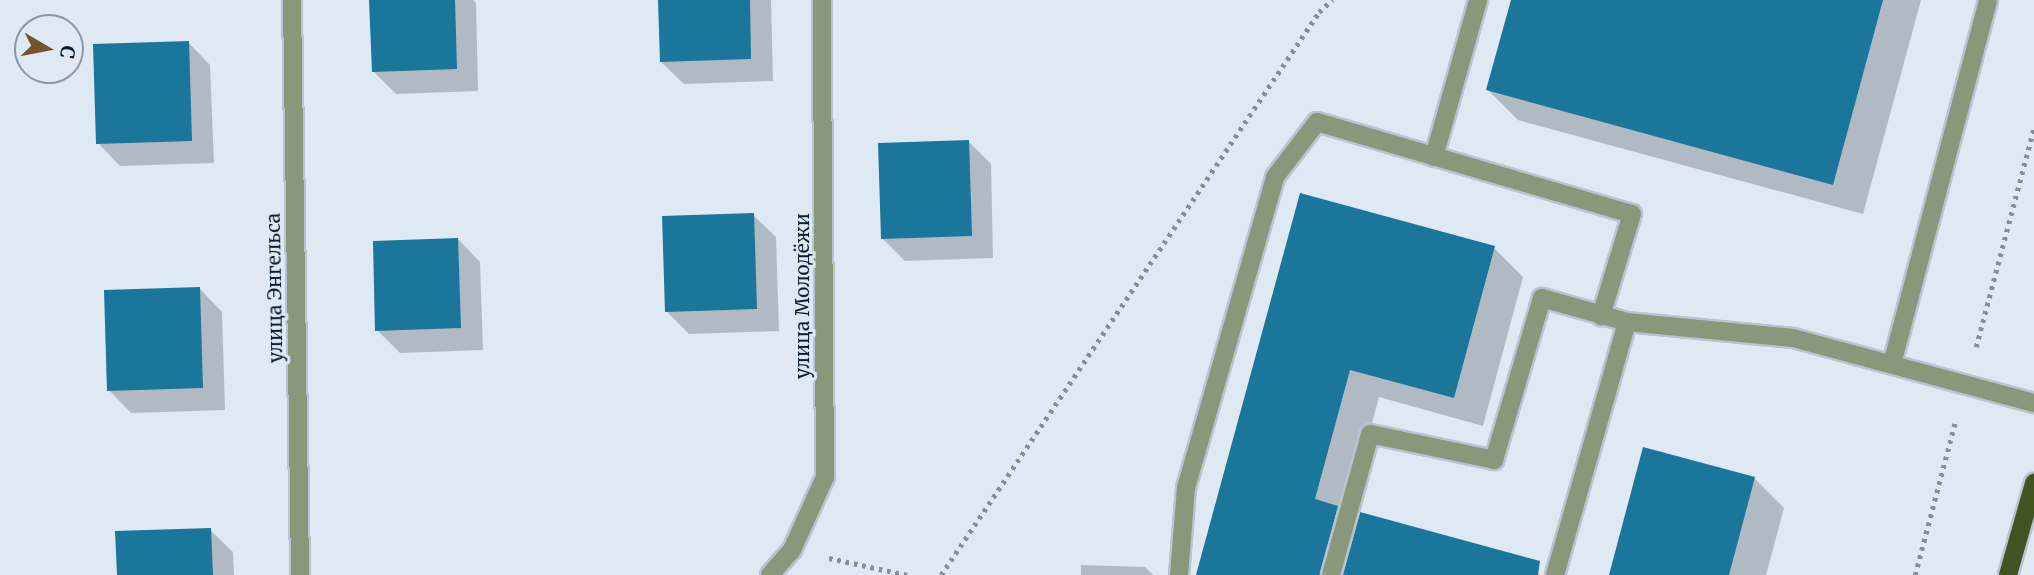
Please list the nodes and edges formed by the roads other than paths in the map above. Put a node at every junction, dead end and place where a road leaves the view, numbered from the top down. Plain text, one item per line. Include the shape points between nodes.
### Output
1 (292, 0) edge
2 (822, 0) edge
3 (1478, 0) edge
4 (1988, 0) edge
5 (1434, 157) junction
6 (1601, 316) junction
7 (1627, 322) junction
8 (1892, 365) junction
9 (2034, 403) edge
10 (2034, 483) edge
11 (300, 575) edge
12 (770, 575) edge
13 (1178, 575) edge
14 (1331, 575) edge
15 (1555, 575) edge
16 (2008, 575) edge

1 - 11 street, улица Энгельса
2 - 12 street, улица Молодёжи via 825,477 792,550
3 - 5 street
4 - 8 street
5 - 6 street via 1632,214
5 - 13 street via 1317,122 1275,177 1186,488
6 - 7 street
6 - 14 street via 1542,298 1494,460 1370,434
7 - 8 street via 1793,338
7 - 15 street
8 - 9 street
10 - 16 main road

